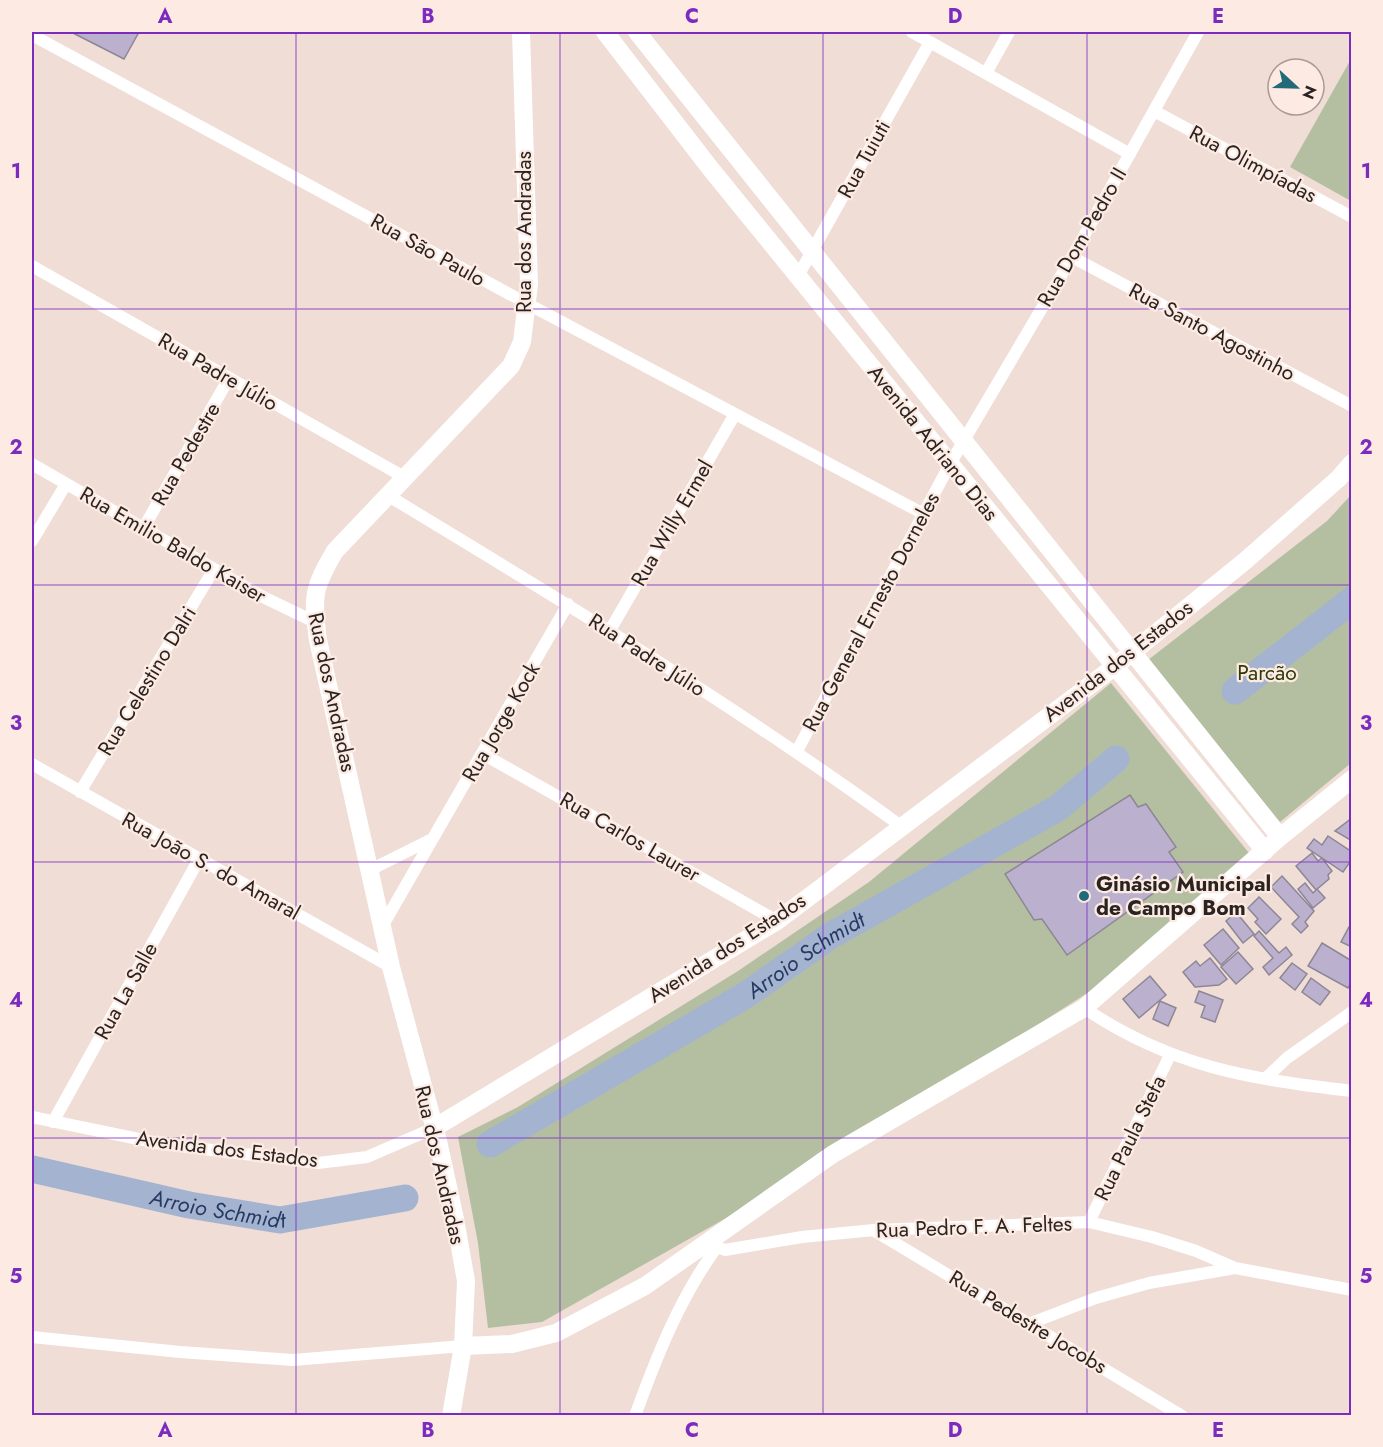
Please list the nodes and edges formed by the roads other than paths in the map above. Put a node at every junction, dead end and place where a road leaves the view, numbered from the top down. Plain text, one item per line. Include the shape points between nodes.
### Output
1 (521, 32) edge
2 (605, 32) edge
3 (637, 32) edge
4 (912, 32) edge
5 (1009, 32) edge
6 (1198, 32) edge
7 (32, 34) edge
8 (930, 42) junction
9 (986, 73) junction
10 (1154, 111) junction
11 (1130, 154) junction
12 (1352, 217) edge
13 (813, 252) junction
14 (1072, 257) junction
15 (32, 266) edge
16 (798, 276) junction
17 (526, 303) junction
18 (229, 378) junction
19 (1352, 406) edge
20 (735, 414) junction
21 (963, 441) junction
22 (1352, 463) edge
23 (32, 464) edge
24 (950, 464) junction
25 (404, 477) junction
26 (66, 484) junction
27 (387, 495) junction
28 (922, 513) junction
29 (143, 529) junction
30 (32, 541) edge
31 (214, 569) junction
32 (568, 604) junction
33 (315, 622) junction
34 (609, 632) junction
35 (1133, 652) junction
36 (1114, 667) junction
37 (797, 751) junction
38 (483, 754) junction
39 (32, 764) edge
40 (1352, 779) edge
41 (80, 792) junction
42 (901, 826) junction
43 (1280, 837) junction
44 (432, 839) junction
45 (1264, 851) junction
46 (198, 861) junction
47 (370, 870) junction
48 (777, 921) junction
49 (383, 925) junction
50 (391, 967) junction
51 (1084, 1008) junction
52 (1352, 1012) edge
53 (1170, 1055) junction
54 (1265, 1079) junction
55 (1352, 1091) edge
56 (32, 1117) edge
57 (53, 1122) junction
58 (434, 1128) junction
59 (1089, 1222) junction
60 (874, 1230) junction
61 (714, 1243) junction
62 (1235, 1268) junction
63 (1352, 1290) edge
64 (1031, 1323) junction
65 (32, 1337) edge
66 (463, 1346) junction
67 (451, 1416) edge
68 (635, 1416) edge
69 (1182, 1416) edge

1 - 17 street, Rua dos Andradas via 529,284
2 - 16 street, Avenida Adriano Dias
3 - 13 street, Avenida Adriano Dias
4 - 8 street
5 - 9 street
6 - 10 street, Rua Dom Pedro II
7 - 17 street, Rua São Paulo
8 - 9 street
8 - 13 street, Rua Tuiuti
9 - 11 street
10 - 11 street, Rua Dom Pedro II
10 - 12 street, Rua Olimpíadas
11 - 14 street, Rua Dom Pedro II
13 - 16 street, Rua Tuiuti
13 - 21 street, Avenida Adriano Dias
14 - 19 street, Rua Santo Agostinho
14 - 21 street, Rua Dom Pedro II
15 - 18 street, Rua Padre Júlio
16 - 24 street, Avenida Adriano Dias
17 - 20 street, Rua São Paulo
17 - 25 street, Rua dos Andradas via 522,342 511,366
18 - 25 street, Rua Padre Júlio
18 - 29 street, Rua Pedestre
20 - 28 street, Rua São Paulo
20 - 34 street, Rua Willy Ermel
21 - 24 street, Rua General Ernesto Dorneles
21 - 35 street, Avenida Adriano Dias
22 - 35 street, Avenida dos Estados via 1245,561
23 - 26 street, Rua Emilio Baldo Kaiser
24 - 28 street, Rua General Ernesto Dorneles
24 - 36 street, Avenida Adriano Dias
25 - 27 street, Rua dos Andradas
26 - 29 street, Rua Emilio Baldo Kaiser
26 - 30 street
27 - 32 street, Rua Padre Júlio
27 - 33 street, Rua dos Andradas via 335,550 317,581
28 - 37 street, Rua General Ernesto Dorneles
29 - 31 street, Rua Emilio Baldo Kaiser
31 - 33 street, Rua Emilio Baldo Kaiser
31 - 41 street, Rua Celestino Dalri
32 - 34 street, Rua Padre Júlio
32 - 38 street, Rua Jorge Kock
33 - 47 street, Rua dos Andradas
34 - 37 street, Rua Padre Júlio
35 - 36 street, Avenida dos Estados
35 - 43 street, Avenida Adriano Dias
36 - 42 street, Avenida dos Estados
36 - 45 street, Avenida Adriano Dias
37 - 42 street, Rua Padre Júlio
38 - 44 street, Rua Jorge Kock
38 - 48 street, Rua Carlos Laurer
39 - 41 street, Rua João S. do Amaral
40 - 43 street
41 - 46 street, Rua João S. do Amaral
42 - 48 street, Avenida dos Estados
43 - 45 street
44 - 47 street
44 - 49 street, Rua Jorge Kock
45 - 51 street
46 - 50 street, Rua João S. do Amaral
46 - 57 street, Rua La Salle
47 - 49 street, Rua dos Andradas
48 - 58 street, Avenida dos Estados
49 - 50 street, Rua dos Andradas
50 - 58 street, Rua dos Andradas
51 - 53 street via 1117,1030
51 - 61 street via 833,1154
52 - 54 street via 1287,1058
53 - 54 street via 1211,1069
53 - 59 street, Rua Paula Stefa
54 - 55 street
56 - 57 street, Avenida dos Estados
57 - 58 street, Avenida dos Estados via 163,1144 318,1163 367,1157
58 - 66 street, Rua dos Andradas via 465,1281
59 - 60 street, Rua Pedro F. A. Feltes
59 - 62 street, Rua Pedro F. A. Feltes via 1152,1237
60 - 61 street, Rua Pedro F. A. Feltes via 725,1250
60 - 64 street, Rua Pedestre Jocobs
61 - 66 street via 645,1286 556,1333 512,1344
61 - 68 street via 652,1370
62 - 63 street
62 - 64 street via 1149,1283
64 - 69 street, Rua Pedestre Jocobs
65 - 66 street via 293,1360
66 - 67 street, Rua dos Andradas

